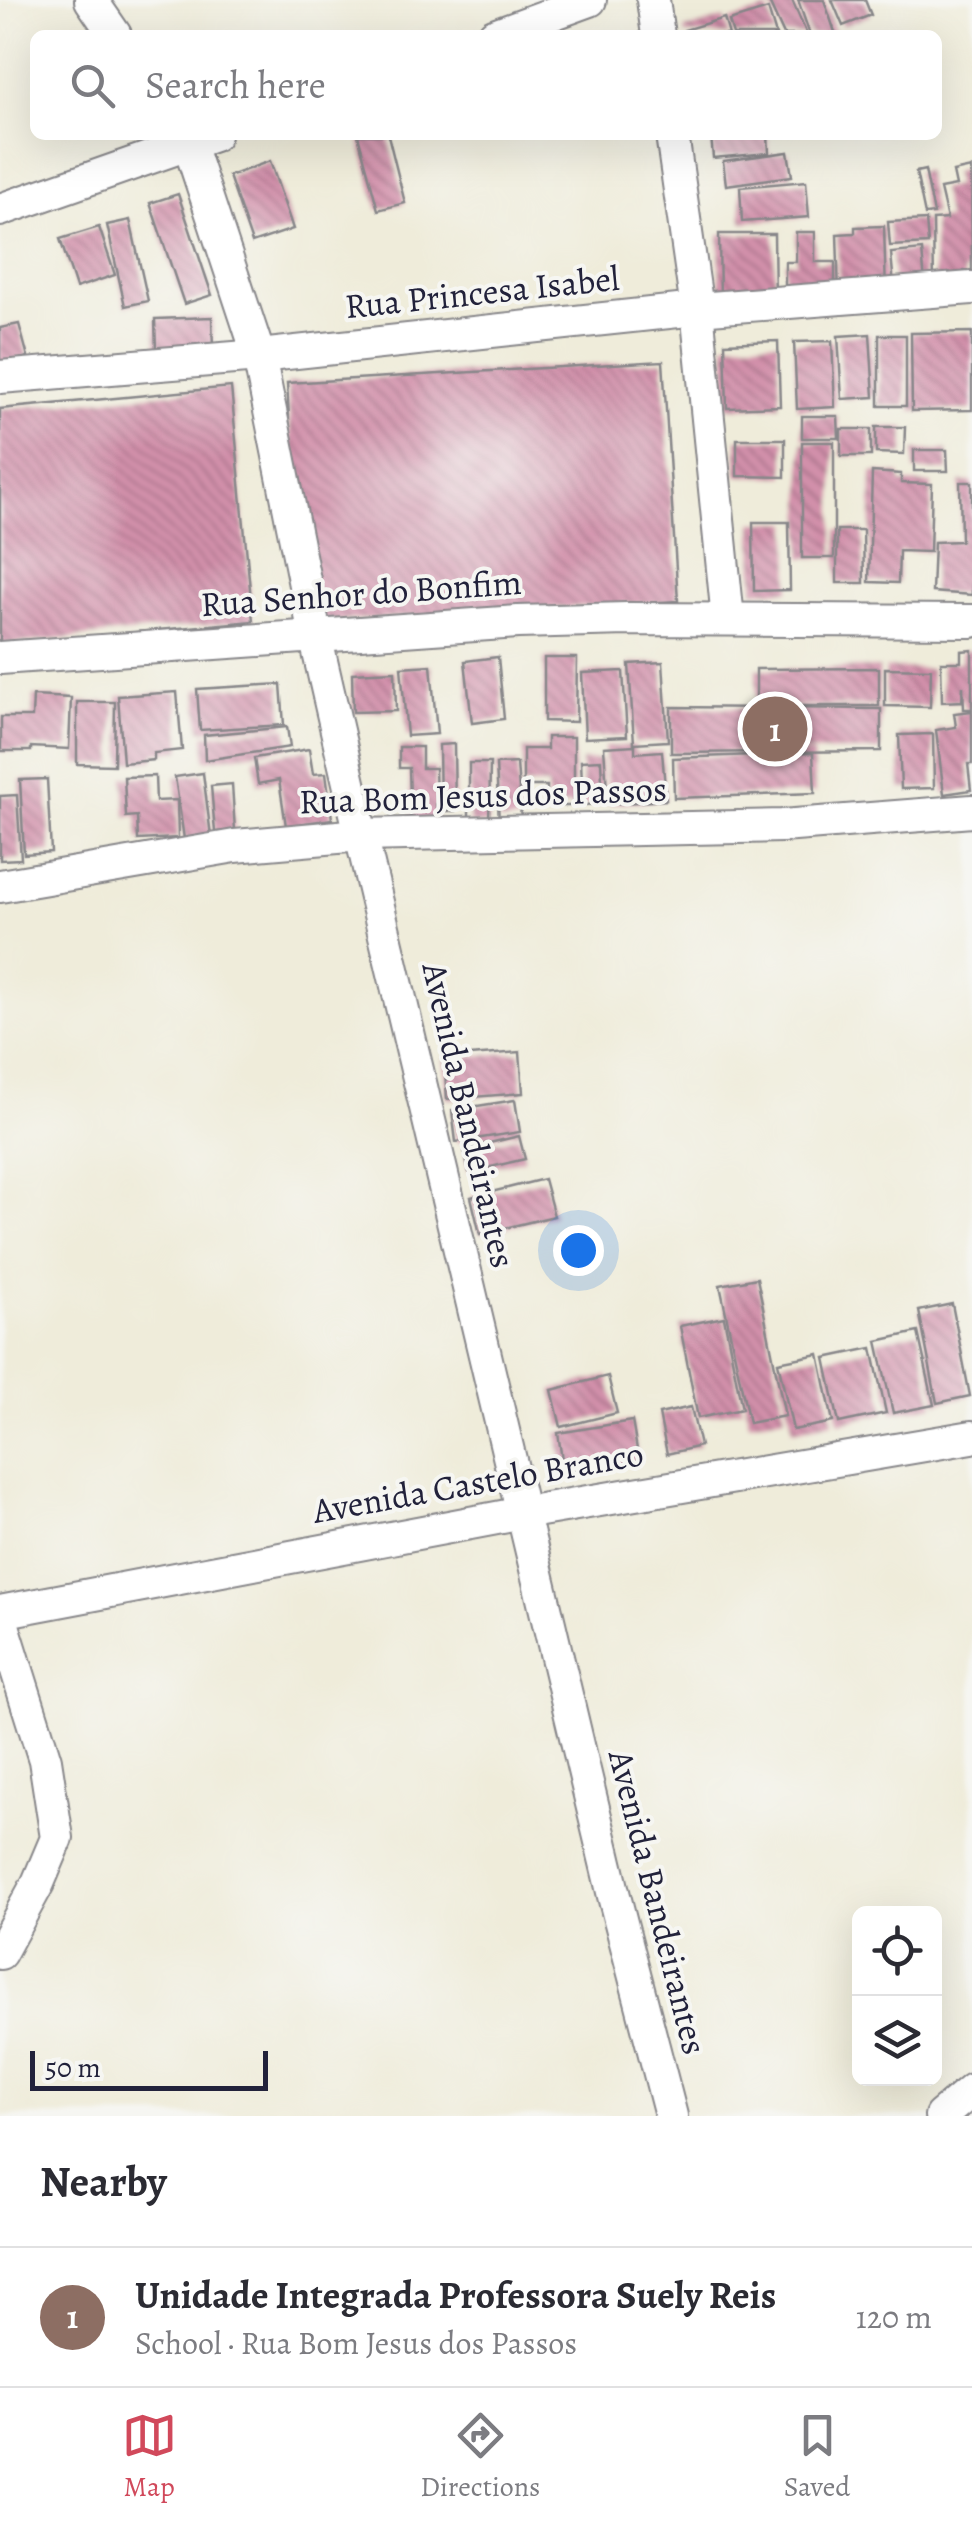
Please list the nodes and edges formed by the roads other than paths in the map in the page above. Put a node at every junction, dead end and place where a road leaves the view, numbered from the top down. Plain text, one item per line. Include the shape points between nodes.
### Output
1 (91, 0) edge
2 (590, 0) edge
3 (653, 0) edge
4 (112, 30) edge
5 (508, 30) edge
6 (657, 30) edge
7 (190, 140) edge
8 (196, 140) edge
9 (673, 140) edge
10 (0, 210) edge
11 (972, 288) edge
12 (697, 308) junction
13 (259, 356) junction
14 (0, 377) edge
15 (728, 618) junction
16 (972, 621) edge
17 (315, 635) junction
18 (0, 658) edge
19 (972, 811) edge
20 (361, 835) junction
21 (0, 886) edge
22 (972, 1437) edge
23 (523, 1514) junction
24 (0, 1614) edge
25 (0, 1953) edge
26 (972, 2090) edge
27 (671, 2116) edge
28 (941, 2116) edge

1 - 4 street
2 - 5 street
3 - 6 street
7 - 10 street
8 - 13 street, Avenida Bandeirantes
9 - 12 street
11 - 12 street, Rua Princesa Isabel
12 - 13 street, Rua Princesa Isabel
12 - 15 street
13 - 14 street, Rua Princesa Isabel
13 - 17 street, Avenida Bandeirantes
15 - 16 street, Rua Senhor do Bonfim
15 - 17 street, Rua Senhor do Bonfim
17 - 18 street, Rua Senhor do Bonfim
17 - 20 street, Avenida Bandeirantes
19 - 20 street, Rua Bom Jesus dos Passos via 763,826
20 - 21 street, Rua Bom Jesus dos Passos via 235,846
20 - 23 street, Avenida Bandeirantes
22 - 23 street, Avenida Castelo Branco
23 - 24 street, Avenida Castelo Branco
23 - 27 street, Avenida Bandeirantes
24 - 25 street via 44,1760 57,1838
26 - 28 street

